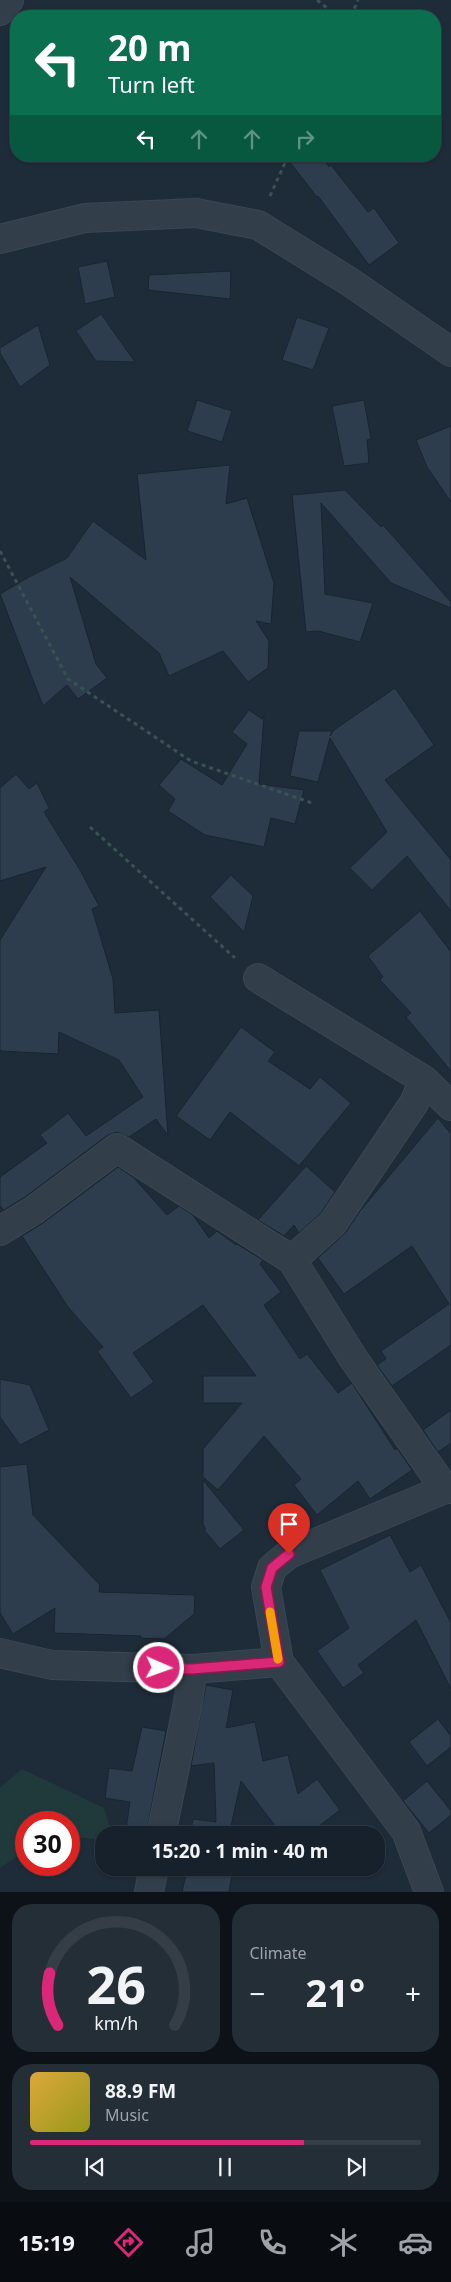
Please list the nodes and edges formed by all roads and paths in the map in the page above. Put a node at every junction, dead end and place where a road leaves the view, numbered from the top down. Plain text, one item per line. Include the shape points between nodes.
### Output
1 (10, 0) edge
2 (317, 0) edge
3 (330, 10) edge
4 (0, 11) edge
5 (285, 162) edge
6 (258, 225) junction
7 (0, 239) edge
8 (451, 352) edge
9 (0, 552) edge
10 (312, 803) dead end
11 (90, 827) dead end
12 (258, 978) joint
13 (424, 1080) junction
14 (451, 1106) edge
15 (0, 1231) edge
16 (292, 1260) junction
17 (448, 1489) edge
18 (0, 1653) edge
19 (279, 1662) junction
20 (192, 1669) junction
21 (163, 1826) edge
22 (152, 1876) edge
23 (149, 1892) edge
24 (429, 1892) edge

1 - 4 street
2 - 3 path
5 - 6 path
6 - 7 street via 196,213 85,218
6 - 8 street via 350,282
9 - 10 path via 68,679 191,761
11 - 12 path
12 - 13 street
13 - 14 street
13 - 16 street via 414,1103 333,1223
15 - 16 street via 34,1210 117,1148
16 - 17 street via 353,1358
17 - 19 street via 289,1554 272,1568 266,1587
18 - 20 street via 52,1665
19 - 20 street
19 - 24 street via 406,1831
20 - 21 street
22 - 23 street

